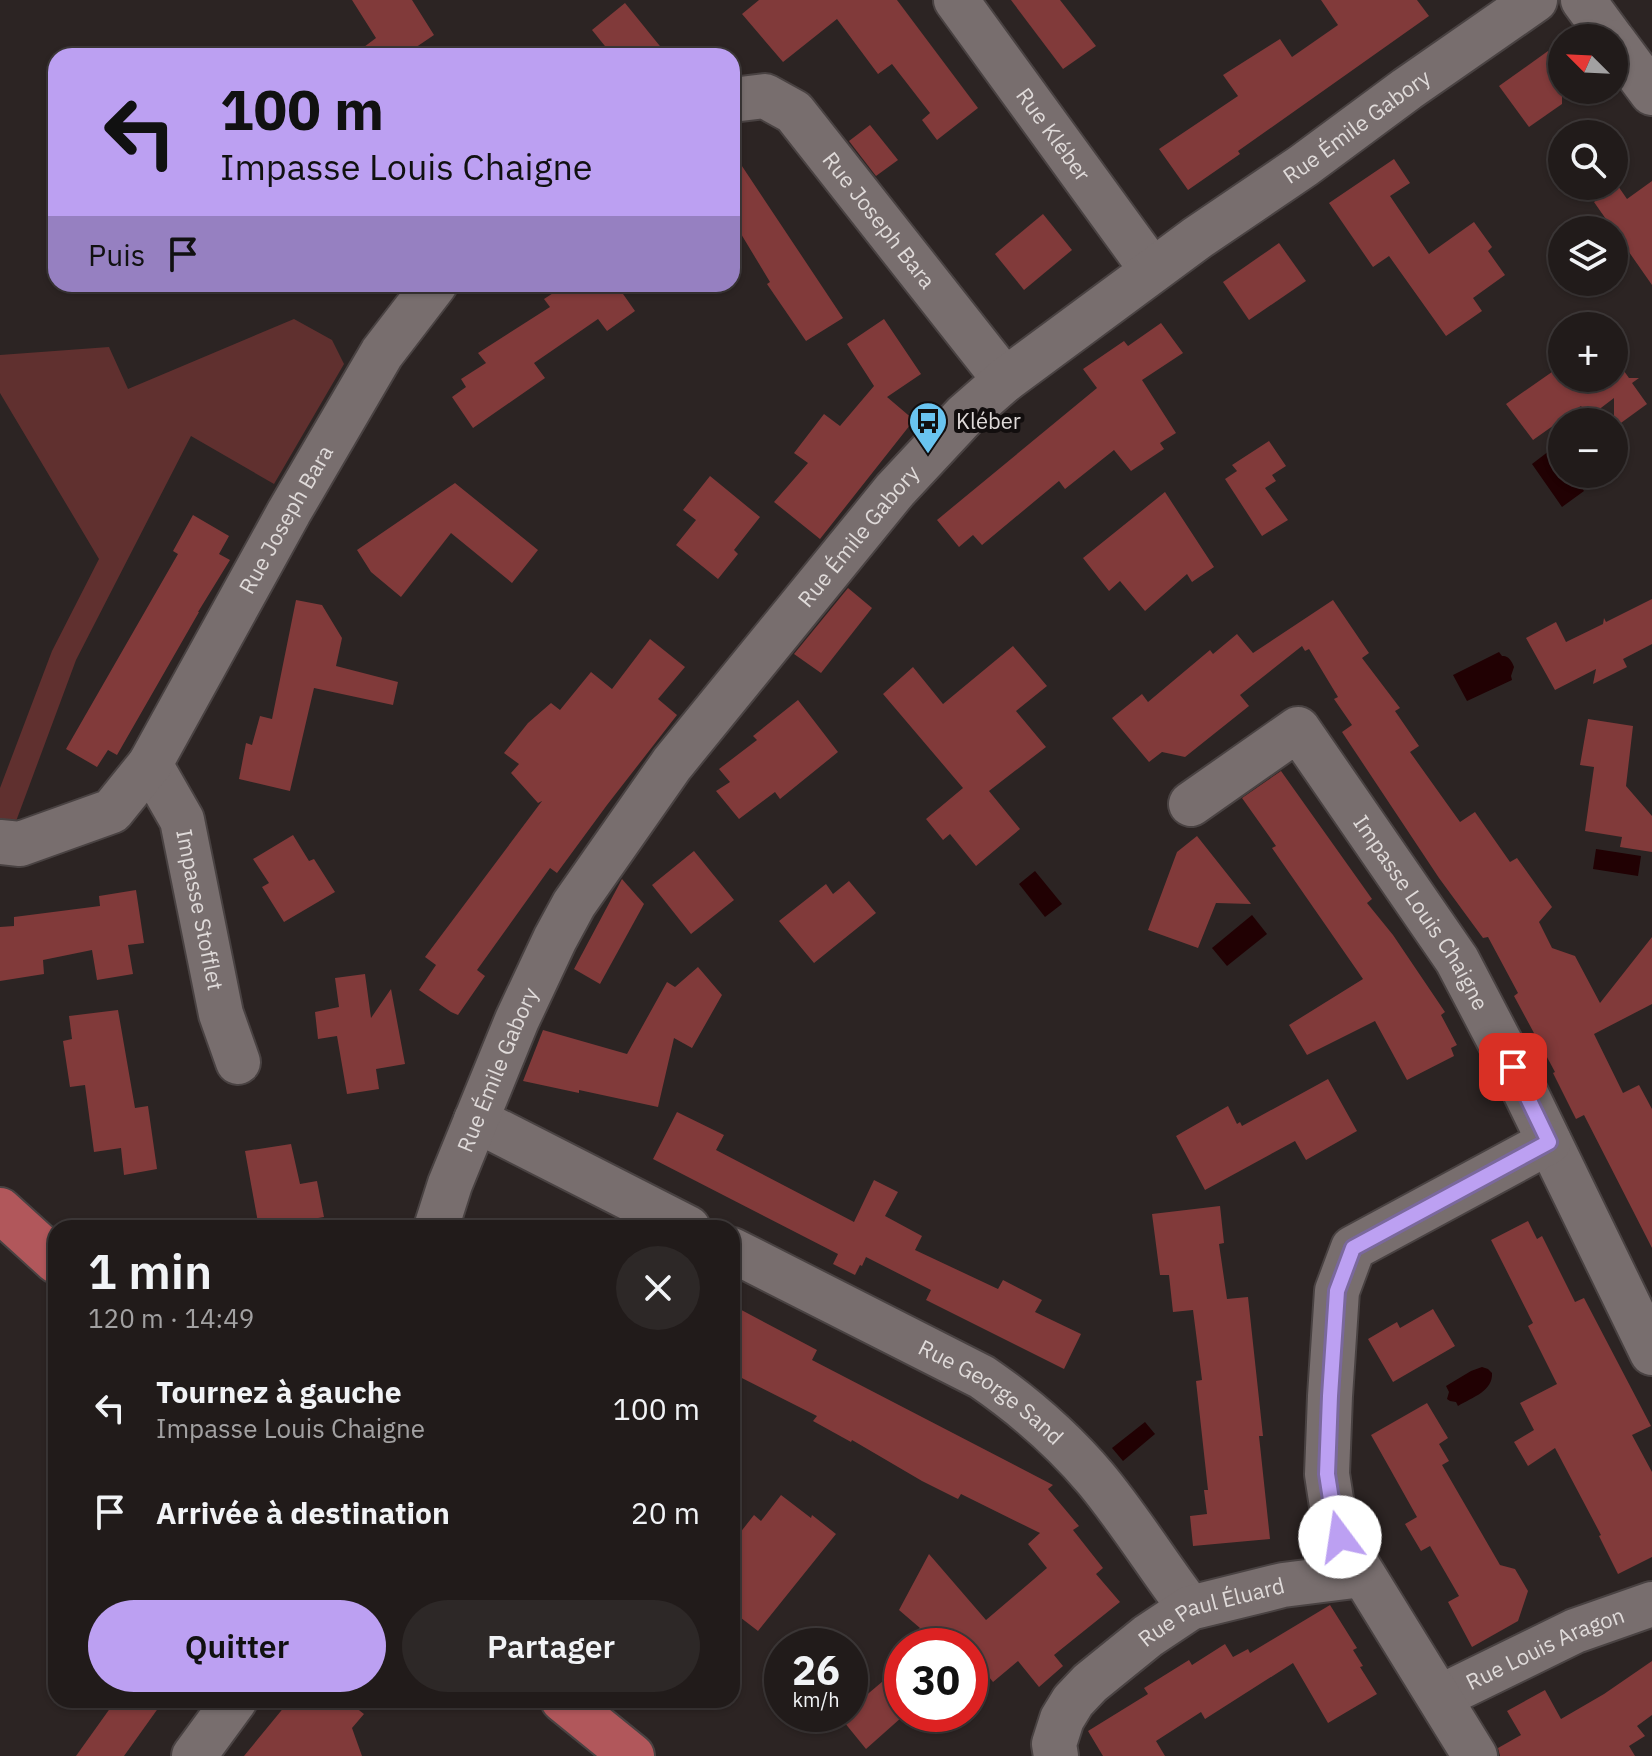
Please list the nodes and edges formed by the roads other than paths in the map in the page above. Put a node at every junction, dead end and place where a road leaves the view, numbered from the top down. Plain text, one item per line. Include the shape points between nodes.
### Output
1 (956, 0) edge
2 (1535, 0) edge
3 (1583, 0) edge
4 (1601, 24) edge
5 (1628, 60) edge
6 (1652, 93) edge
7 (740, 99) edge
8 (1152, 270) junction
9 (429, 292) edge
10 (1005, 380) junction
11 (150, 764) junction
12 (1191, 804) dead end
13 (0, 842) edge
14 (238, 1062) dead end
15 (476, 1120) junction
16 (1549, 1142) junction
17 (0, 1210) edge
18 (439, 1220) edge
19 (672, 1220) edge
20 (48, 1254) edge
21 (740, 1254) edge
22 (1652, 1353) edge
23 (1362, 1575) junction
24 (1652, 1604) edge
25 (1190, 1608) junction
26 (1440, 1697) junction
27 (229, 1708) edge
28 (573, 1708) edge
29 (194, 1756) edge
30 (632, 1756) edge
31 (1056, 1756) edge
32 (1475, 1756) edge

1 - 8 street, Rue Kléber
2 - 8 street, Rue Émile Gabory
3 - 4 street
5 - 6 street
7 - 10 street, Rue Joseph Bara via 765,96 794,112
8 - 10 street, Rue Émile Gabory
9 - 11 street, Rue Joseph Bara via 382,353
10 - 15 street, Rue Émile Gabory via 895,490 672,764 568,915
11 - 13 street, Rue Joseph Bara via 112,811 20,844
11 - 14 street, Impasse Stofflet via 182,820 221,1014
12 - 16 street, Impasse Louis Chaigne via 1298,729 1457,960
15 - 18 street, Rue Émile Gabory
15 - 19 street
16 - 22 street, Impasse Louis Chaigne
16 - 23 street via 1353,1248 1337,1291 1327,1474 1340,1537
17 - 20 main road
21 - 25 street, Rue George Sand via 982,1377 1005,1394 1095,1478
23 - 25 street, Rue Paul Éluard via 1283,1585
23 - 26 street
24 - 26 street, Rue Louis Aragon via 1575,1631
25 - 31 street, Rue Paul Éluard via 1148,1636 1073,1701 1054,1744
26 - 32 street
27 - 29 street
28 - 30 main road

